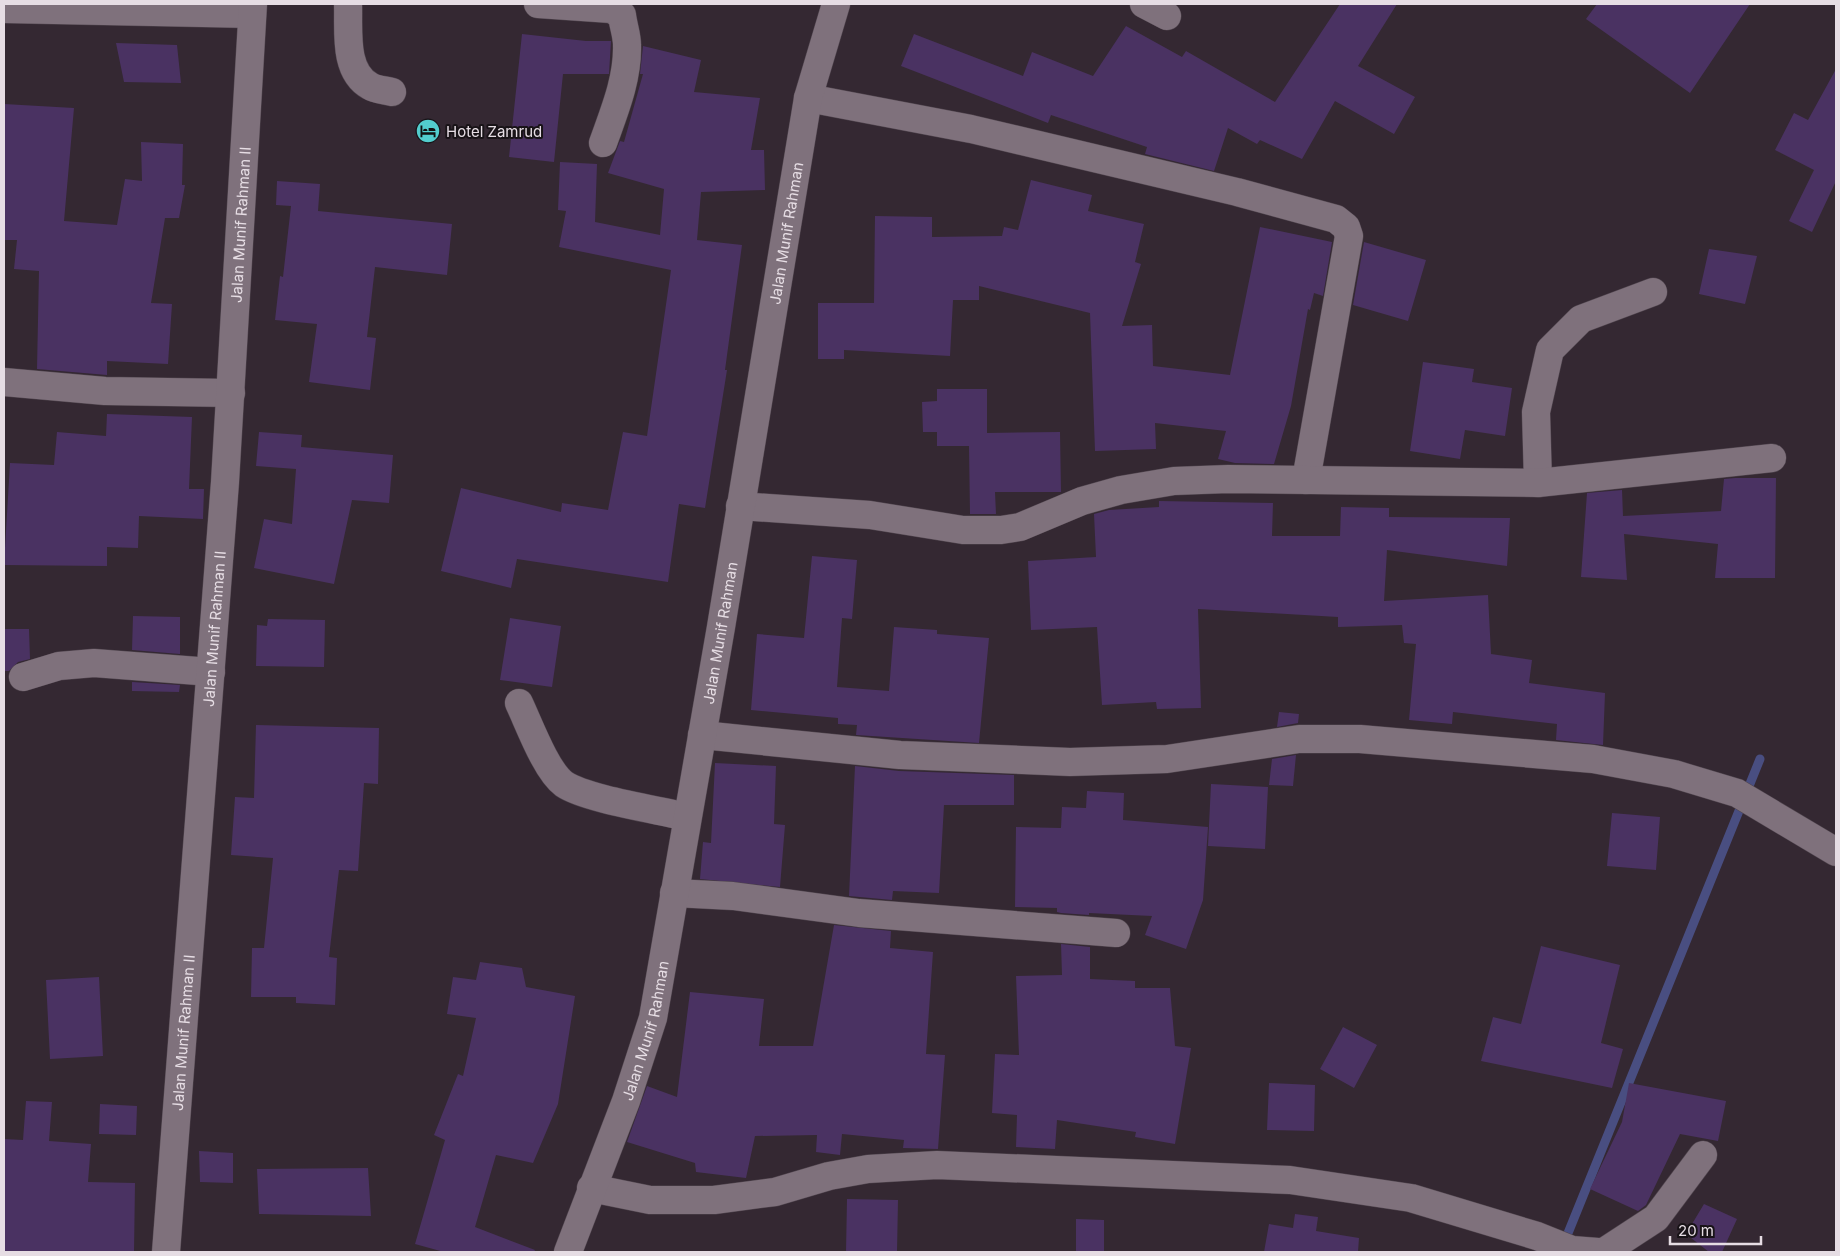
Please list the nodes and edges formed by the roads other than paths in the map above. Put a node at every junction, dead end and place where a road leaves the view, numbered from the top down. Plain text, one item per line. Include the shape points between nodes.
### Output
1 (348, 4) edge
2 (538, 4) edge
3 (836, 4) edge
4 (4, 9) edge
5 (252, 9) edge
6 (392, 92) dead end
7 (808, 98) junction
8 (603, 143) dead end
9 (1653, 292) dead end
10 (4, 382) edge
11 (231, 393) junction
12 (1772, 458) dead end
13 (1306, 480) junction
14 (1538, 483) junction
15 (740, 506) junction
16 (211, 672) junction
17 (23, 678) dead end
18 (519, 703) dead end
19 (702, 735) junction
20 (688, 817) junction
21 (1836, 852) edge
22 (674, 893) junction
23 (1116, 933) dead end
24 (1702, 1155) dead end
25 (591, 1188) junction
26 (1585, 1251) edge
27 (166, 1252) edge
28 (568, 1252) edge
29 (1604, 1252) edge

1 - 6 street via 350,60 359,78 371,87
2 - 8 street via 611,9 622,15 626,62
3 - 7 street, Jalan Munif Rahman
4 - 5 street
5 - 11 street, Jalan Munif Rahman II
7 - 13 street via 1063,149 1324,215 1342,224 1349,231 1349,236
7 - 15 street, Jalan Munif Rahman
9 - 14 street via 1581,318 1550,350 1536,412
10 - 11 street via 105,391
11 - 16 street, Jalan Munif Rahman II
12 - 14 street
13 - 14 street
13 - 15 street via 1174,482 1121,490 1082,501 1020,527 1001,530 963,530 870,515
15 - 19 street, Jalan Munif Rahman
16 - 17 street via 85,663 59,666
16 - 27 street, Jalan Munif Rahman II
18 - 20 street via 546,761 563,783 581,792
19 - 20 street, Jalan Munif Rahman
19 - 21 street via 900,755 1070,762 1167,759 1299,739 1360,739 1593,759 1674,774 1744,797
20 - 22 street, Jalan Munif Rahman
22 - 23 street
22 - 25 street, Jalan Munif Rahman via 653,1018 626,1101
24 - 29 street via 1656,1218
25 - 26 street via 650,1200 714,1200 775,1192 829,1176 868,1169 937,1165 1290,1180 1411,1198
25 - 28 street, Jalan Munif Rahman

